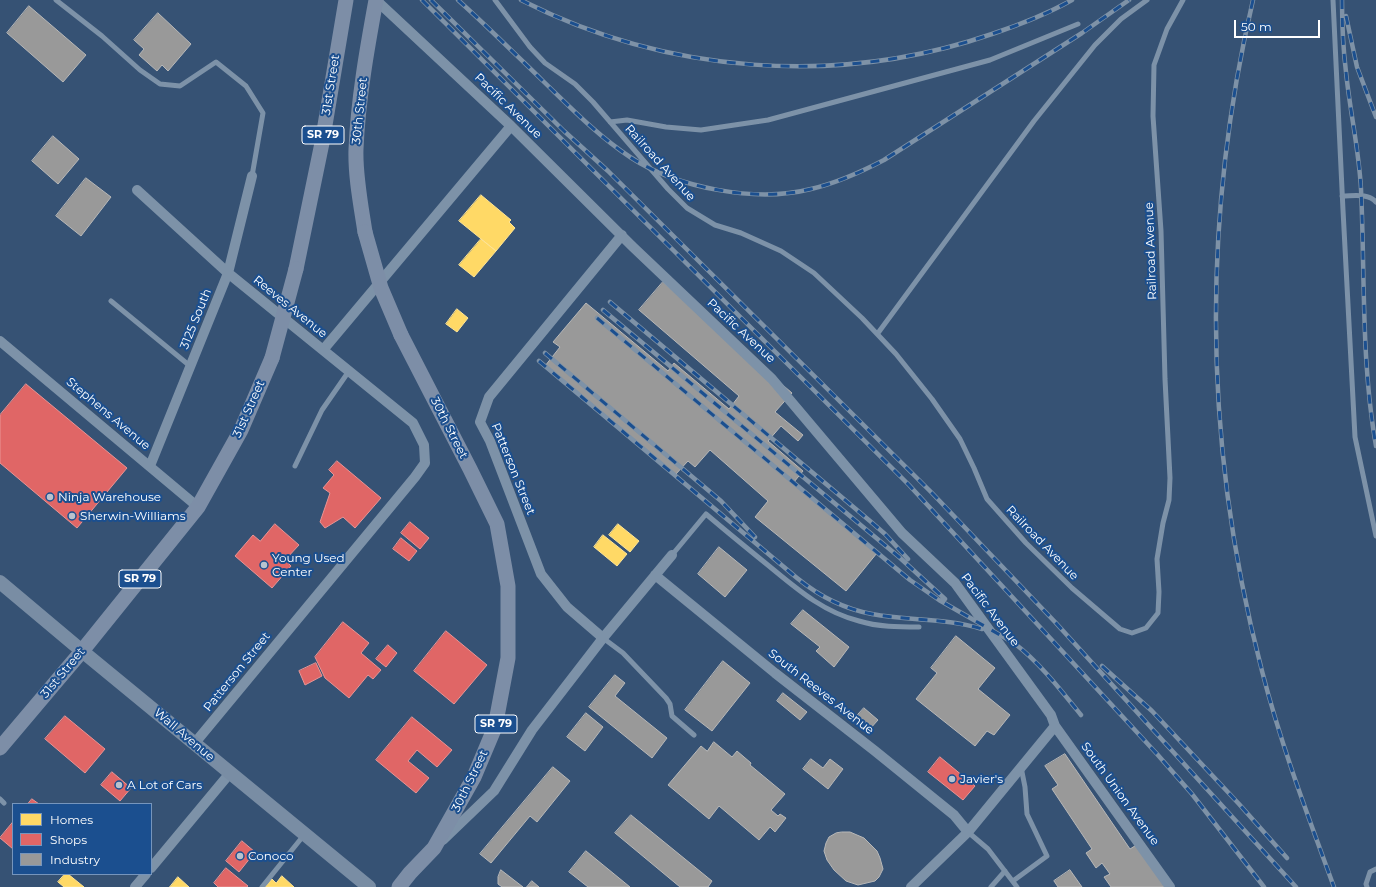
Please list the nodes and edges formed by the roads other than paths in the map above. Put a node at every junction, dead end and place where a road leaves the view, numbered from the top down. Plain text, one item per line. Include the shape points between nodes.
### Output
1 (56, 0) edge
2 (346, 0) edge
3 (495, 0) edge
4 (1147, 0) edge
5 (1183, 0) edge
6 (1333, 0) edge
7 (376, 1) edge
8 (1078, 24) dead end
9 (610, 122) junction
10 (511, 126) junction
11 (252, 176) joint
12 (137, 190) dead end
13 (1342, 196) junction
14 (1376, 202) edge
15 (622, 234) junction
16 (228, 273) junction
17 (111, 301) dead end
18 (878, 333) junction
19 (0, 341) edge
20 (323, 350) junction
21 (190, 366) junction
22 (349, 371) junction
23 (424, 444) joint
24 (150, 466) junction
25 (295, 466) dead end
26 (198, 507) junction
27 (1376, 536) edge
28 (672, 555) joint
29 (655, 575) junction
30 (0, 582) edge
31 (919, 627) dead end
32 (603, 638) junction
33 (82, 651) junction
34 (1051, 715) joint
35 (1056, 726) junction
36 (694, 734) dead end
37 (194, 744) junction
38 (0, 748) edge
39 (1021, 767) junction
40 (230, 773) junction
41 (968, 832) junction
42 (305, 834) junction
43 (434, 848) junction
44 (152, 867) edge
45 (1376, 869) edge
46 (1005, 871) junction
47 (145, 875) edge
48 (1013, 881) junction
49 (135, 887) edge
50 (262, 887) edge
51 (369, 887) edge
52 (398, 887) edge
53 (910, 887) edge
54 (991, 887) edge
55 (1017, 887) edge
56 (1170, 887) edge
57 (1367, 887) edge

1 - 11 lane via 160,84 180,86 216,62 246,86 263,113
2 - 26 main road, 31st Street / SR 79, bridge via 322,143 296,269 272,358 241,430
3 - 9 lane, Railroad Avenue via 540,58 575,84
4 - 18 lane via 1121,19 1095,45 1034,121
5 - 18 lane, Railroad Avenue via 1167,29 1154,65 1153,116 1162,231 1170,478 1169,500 1157,559 1158,613 1146,628 1132,633 1120,629 1072,588 1026,543 987,499 960,439 932,399
6 - 13 lane
7 - 10 street, Pacific Avenue
7 - 43 main road, 30th Street / SR 79, bridge via 366,57 356,150 365,232 381,288 401,335 497,524 508,586 508,658 495,727 474,777
8 - 9 lane via 990,60 768,120 701,130 627,120
9 - 18 lane, Railroad Avenue via 687,208 715,225 781,251 814,273
10 - 15 street, Pacific Avenue
10 - 20 street
11 - 16 street, 3125 South
12 - 16 street, Reeves Avenue
13 - 14 lane via 1368,196
13 - 27 lane via 1355,437
15 - 32 street, Patterson Street via 489,397 480,422 490,441 541,574 568,608
15 - 34 street, Pacific Avenue via 772,379 902,533 954,583
16 - 20 street, Reeves Avenue
16 - 21 street, 3125 South
17 - 21 lane
19 - 24 street, Stephens Avenue
20 - 22 street, Reeves Avenue
21 - 24 street, 3125 South
22 - 23 street, Reeves Avenue via 413,423
22 - 25 lane via 322,410
23 - 37 street, Patterson Street via 425,463 415,477
24 - 26 street, Stephens Avenue
26 - 33 main road, 31st Street / SR 79
28 - 29 street, 30th Street
28 - 31 lane via 706,514 822,607 859,622
29 - 32 street, 30th Street
29 - 41 street, South Reeves Avenue via 954,815
30 - 33 main road, Wall Avenue
32 - 36 lane via 623,653 666,698 672,716
32 - 43 street, 30th Street via 532,730 494,791
33 - 37 main road, Wall Avenue
33 - 38 main road, 31st Street / SR 79
34 - 35 street, South Union Avenue
35 - 39 street
35 - 56 street, South Union Avenue
37 - 40 main road, Wall Avenue
39 - 41 street
39 - 48 lane via 1027,814 1048,856
40 - 42 main road, Wall Avenue
40 - 44 street
41 - 46 lane via 988,849
41 - 53 street
42 - 50 lane
42 - 51 main road, Wall Avenue
43 - 52 main road, 30th Street / SR 79
45 - 57 lane via 1370,872
46 - 48 lane
46 - 54 lane
47 - 49 street
48 - 55 lane

